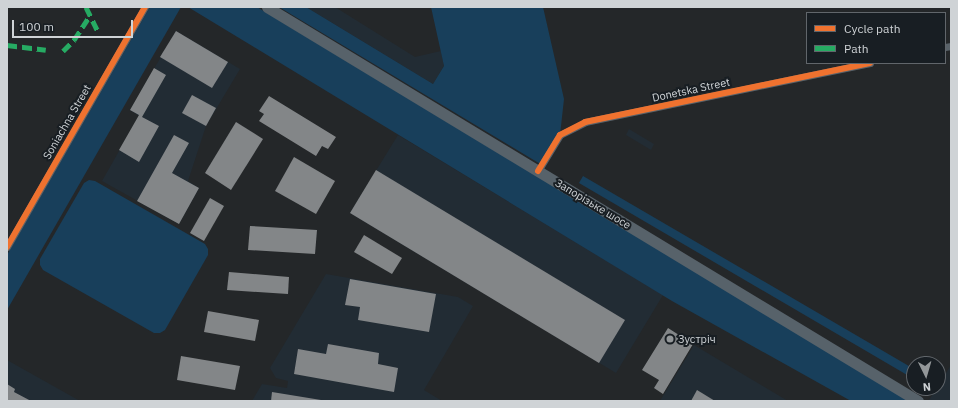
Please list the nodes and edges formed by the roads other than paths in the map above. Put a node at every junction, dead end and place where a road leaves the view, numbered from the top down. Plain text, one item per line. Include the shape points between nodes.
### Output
1 (145, 7) edge
2 (267, 7) edge
3 (865, 64) edge
4 (538, 171) junction
5 (7, 247) edge
6 (918, 401) edge

1 - 5 street, Soniachna Street
2 - 4 main road, Запорізьке шосе
3 - 4 street, Donetska Street via 585,122 560,134
4 - 6 main road, Запорізьке шосе

